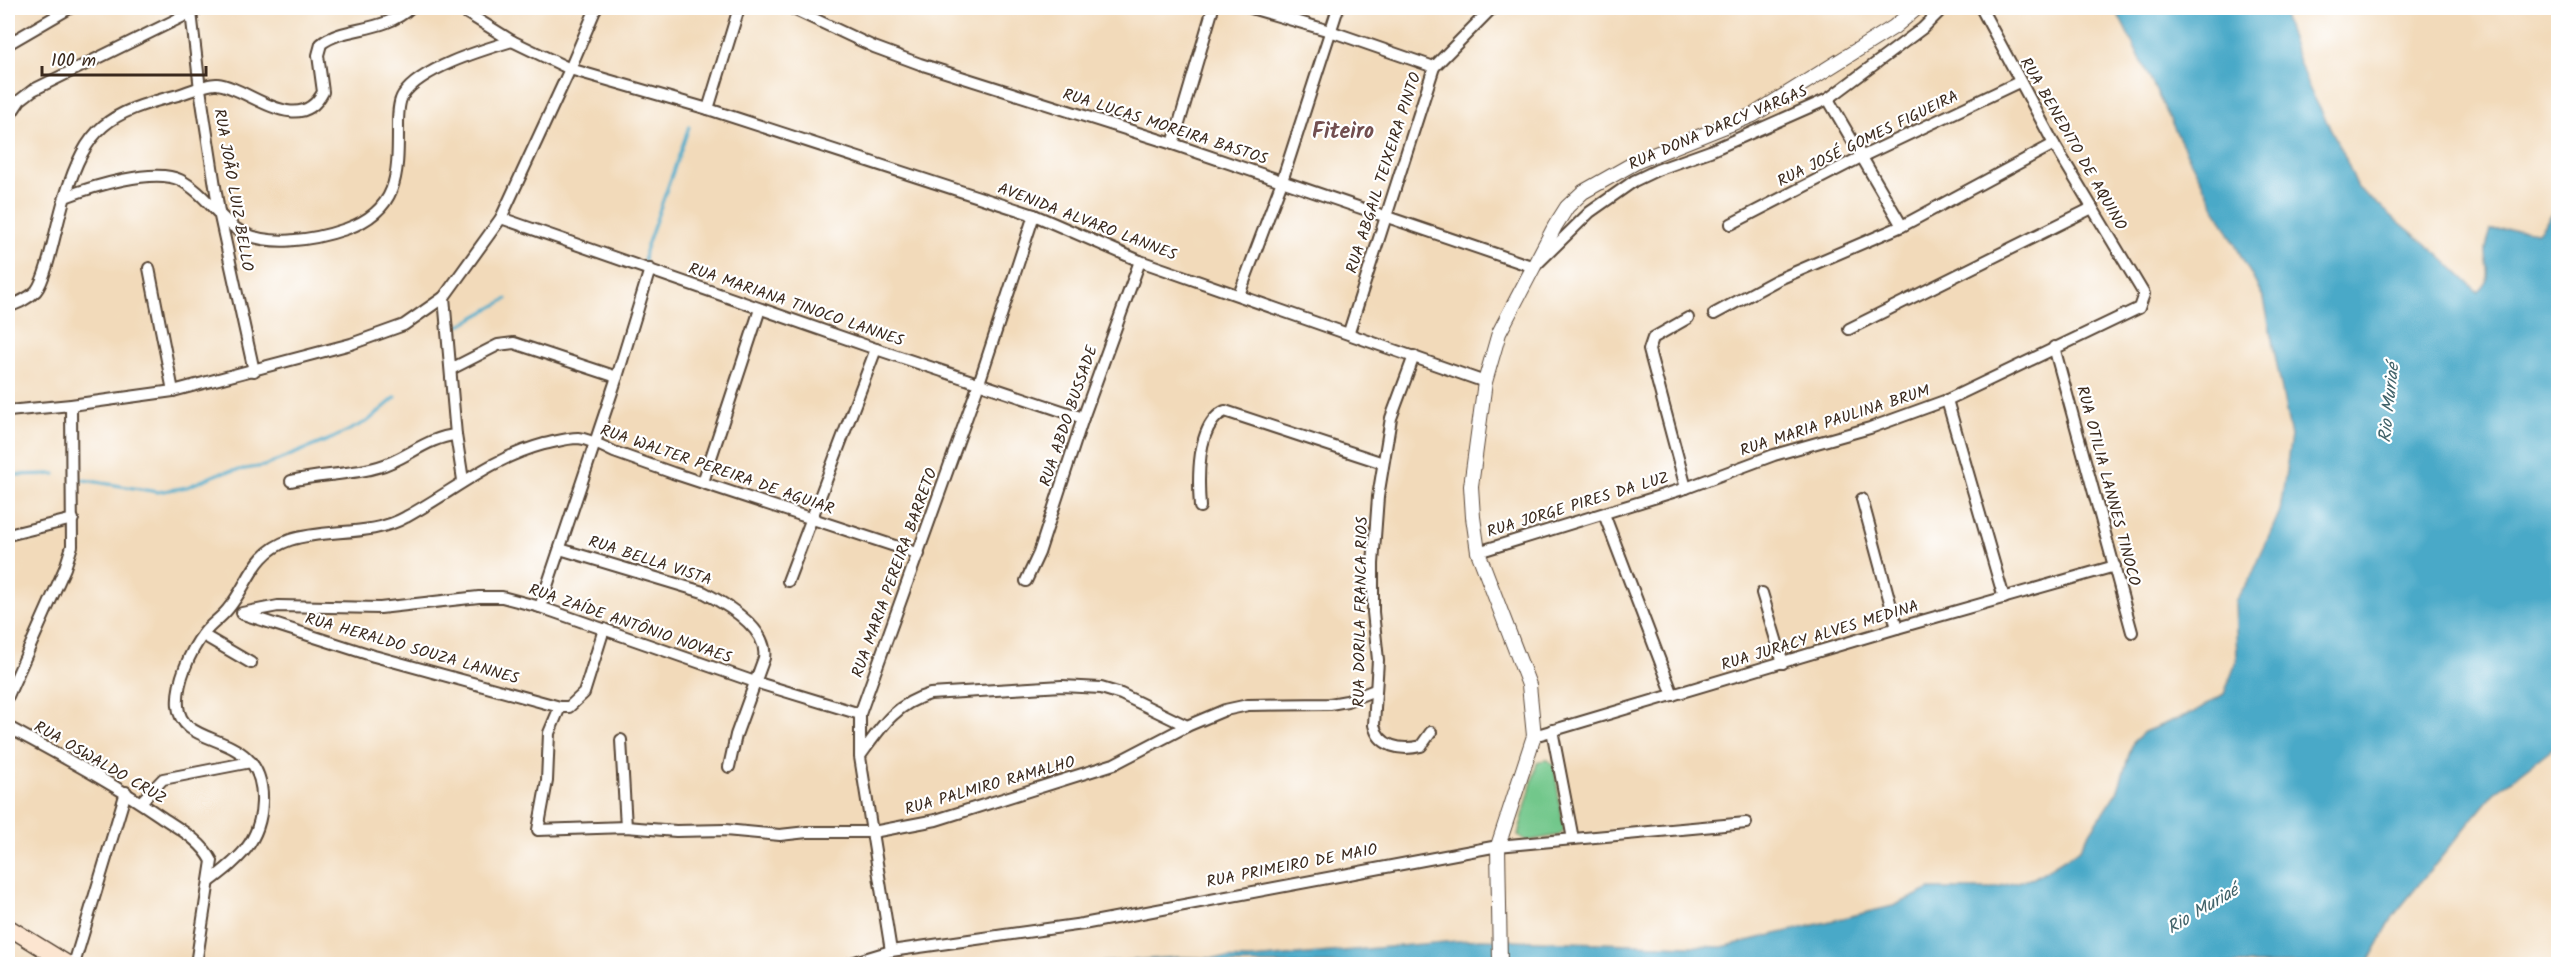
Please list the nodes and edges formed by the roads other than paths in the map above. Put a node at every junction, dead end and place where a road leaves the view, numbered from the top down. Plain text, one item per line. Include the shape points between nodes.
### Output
1 (70, 8) edge
2 (410, 8) edge
3 (596, 8) edge
4 (739, 8) edge
5 (791, 8) edge
6 (1213, 8) edge
7 (1251, 8) edge
8 (1338, 8) edge
9 (1492, 8) edge
10 (1917, 8) edge
11 (1943, 8) edge
12 (1981, 8) edge
13 (465, 9) edge
14 (195, 10) edge
15 (1330, 31) junction
16 (512, 40) junction
17 (8, 44) edge
18 (1434, 67) junction
19 (570, 69) junction
20 (2019, 82) junction
21 (200, 89) junction
22 (1828, 99) junction
23 (708, 109) junction
24 (8, 118) edge
25 (1173, 144) junction
26 (2054, 144) junction
27 (1863, 156) junction
28 (1282, 181) junction
29 (65, 197) junction
30 (2092, 208) junction
31 (219, 212) junction
32 (1034, 215) junction
33 (1385, 215) junction
34 (501, 218) junction
35 (1731, 224) dead end
36 (1902, 226) junction
37 (1140, 261) junction
38 (1534, 267) junction
39 (149, 268) dead end
40 (650, 269) junction
41 (2144, 294) joint
42 (1239, 295) junction
43 (444, 297) junction
44 (8, 307) edge
45 (760, 309) junction
46 (1714, 314) dead end
47 (1688, 318) dead end
48 (1849, 329) dead end
49 (1349, 333) junction
50 (2055, 347) junction
51 (876, 349) junction
52 (1414, 356) junction
53 (451, 369) junction
54 (254, 372) junction
55 (617, 377) junction
56 (1485, 382) junction
57 (979, 383) junction
58 (173, 391) junction
59 (1947, 400) junction
60 (71, 405) junction
61 (8, 411) edge
62 (1083, 418) junction
63 (456, 435) junction
64 (595, 443) junction
65 (1383, 463) junction
66 (463, 480) junction
67 (291, 481) dead end
68 (703, 482) junction
69 (1686, 488) junction
70 (1862, 499) dead end
71 (1200, 507) dead end
72 (1604, 514) junction
73 (73, 519) junction
74 (812, 519) junction
75 (8, 535) edge
76 (560, 549) junction
77 (1478, 552) junction
78 (919, 554) junction
79 (2115, 566) junction
80 (788, 581) dead end
81 (1026, 581) dead end
82 (1762, 593) dead end
83 (2004, 598) junction
84 (540, 607) junction
85 (229, 609) junction
86 (242, 613) junction
87 (604, 628) junction
88 (1897, 628) junction
89 (2132, 632) dead end
90 (203, 635) junction
91 (250, 663) dead end
92 (1783, 663) junction
93 (755, 682) junction
94 (1375, 690) junction
95 (1673, 695) junction
96 (8, 696) edge
97 (560, 707) junction
98 (860, 714) junction
99 (1187, 726) junction
100 (8, 727) edge
101 (1552, 730) junction
102 (1431, 732) dead end
103 (1534, 736) junction
104 (621, 740) dead end
105 (860, 757) junction
106 (251, 762) junction
107 (729, 767) dead end
108 (126, 792) junction
109 (141, 802) junction
110 (1746, 824) dead end
111 (626, 827) junction
112 (873, 832) junction
113 (1573, 839) junction
114 (1498, 846) junction
115 (208, 882) junction
116 (8, 930) edge
117 (891, 951) junction
118 (68, 964) edge
119 (74, 964) edge
120 (196, 964) edge
121 (848, 964) edge
122 (1500, 964) edge

1 - 17 street
2 - 21 street via 393,20 328,38 321,44 318,55 323,92 306,108 279,110 222,84
3 - 19 street
4 - 23 street
5 - 25 street, RUA LUCAS MOREIRA BASTOS via 912,62
6 - 25 street
7 - 15 street
8 - 15 street
9 - 18 street, RUA ABGAIL TEIXEIRA PINTO
10 - 38 street via 1894,27 1753,115 1638,161 1583,192 1567,207
11 - 22 street, RUA DONA DARCY VARGAS via 1923,28
12 - 20 street, RUA BENEDITO DE AQUINO
13 - 16 street, AVENIDA ALVARO LANNES
14 - 21 street, RUA JOÃO LUIZ BELLO
14 - 24 street via 33,90 20,100
15 - 18 street
15 - 28 street
16 - 19 street, AVENIDA ALVARO LANNES
16 - 31 street via 431,72 402,96 396,179 392,191 372,217 321,235 266,239 246,235
18 - 33 street, RUA ABGAIL TEIXEIRA PINTO
19 - 23 street, AVENIDA ALVARO LANNES
19 - 34 street
20 - 26 street, RUA BENEDITO DE AQUINO
20 - 27 street, RUA JOSÉ GOMES FIGUEIRA
21 - 29 street via 159,100 104,123 83,148
21 - 31 street, RUA JOÃO LUIZ BELLO
22 - 27 street
22 - 38 street, RUA DONA DARCY VARGAS via 1634,181 1590,212
23 - 32 street, AVENIDA ALVARO LANNES
25 - 28 street, RUA LUCAS MOREIRA BASTOS
26 - 30 street, RUA BENEDITO DE AQUINO
26 - 36 street
27 - 35 street, RUA JOSÉ GOMES FIGUEIRA
27 - 36 street
28 - 33 street, RUA LUCAS MOREIRA BASTOS
28 - 42 street
29 - 31 street via 99,184 165,176 180,180
29 - 44 street via 44,278 30,297
30 - 41 street, RUA BENEDITO DE AQUINO
30 - 48 street
31 - 54 street, RUA JOÃO LUIZ BELLO
32 - 37 street, AVENIDA ALVARO LANNES
32 - 57 street, RUA MARIA PEREIRA BARRETO
33 - 38 street, RUA LUCAS MOREIRA BASTOS
33 - 49 street, RUA ABGAIL TEIXEIRA PINTO
34 - 40 street, RUA MARIANA TINOCO LANNES
34 - 43 street
36 - 46 street via 1778,280
37 - 42 street, AVENIDA ALVARO LANNES
37 - 62 street, RUA ABDO BUSSADE
38 - 56 street, RUA DONA DARCY VARGAS via 1499,333
39 - 58 street
40 - 45 street, RUA MARIANA TINOCO LANNES
40 - 55 street
41 - 50 street, RUA MARIA PAULINA BRUM via 2139,308
42 - 49 street, AVENIDA ALVARO LANNES
43 - 53 street
43 - 54 street via 404,325
45 - 51 street, RUA MARIANA TINOCO LANNES
45 - 68 street
47 - 69 street via 1653,338 1648,351
49 - 52 street, AVENIDA ALVARO LANNES
50 - 59 street, RUA MARIA PAULINA BRUM
50 - 79 street, RUA OTILIA LANNES TINOCO
51 - 57 street, RUA MARIANA TINOCO LANNES
51 - 74 street
52 - 56 street, AVENIDA ALVARO LANNES
52 - 65 street, RUA DORILA FRANCA RIOS via 1391,418
53 - 55 street via 498,345 514,343
53 - 63 street
54 - 58 street
55 - 64 street
56 - 77 street, RUA DONA DARCY VARGAS via 1471,486
57 - 62 street, RUA MARIANA TINOCO LANNES
57 - 78 street, RUA MARIA PEREIRA BARRETO
58 - 60 street
59 - 69 street, RUA MARIA PAULINA BRUM via 1870,428 1774,455
59 - 83 street
60 - 61 street
60 - 73 street
62 - 81 street, RUA ABDO BUSSADE via 1046,533
63 - 66 street
63 - 67 street via 376,468
64 - 66 street, RUA WALTER PEREIRA DE AGUIAR via 568,439 519,451
64 - 68 street, RUA WALTER PEREIRA DE AGUIAR
64 - 76 street
65 - 71 street via 1226,411 1213,421 1202,451
65 - 94 street, RUA DORILA FRANCA RIOS via 1373,564 1378,660
66 - 85 street, RUA WALTER PEREIRA DE AGUIAR via 404,519 388,525 305,537 275,548 253,567
68 - 74 street, RUA WALTER PEREIRA DE AGUIAR
69 - 72 street, RUA JORGE PIRES DA LUZ
70 - 88 street
72 - 77 street, RUA JORGE PIRES DA LUZ
72 - 95 street
73 - 75 street
73 - 96 street via 72,546 65,568
74 - 78 street, RUA WALTER PEREIRA DE AGUIAR
74 - 80 street
76 - 84 street
76 - 93 street, RUA BELLA VISTA via 718,600 752,627 764,644 764,658
77 - 103 street, RUA DONA DARCY VARGAS via 1529,685
78 - 98 street, RUA MARIA PEREIRA BARRETO
79 - 83 street, RUA JURACY ALVES MEDINA
79 - 89 street, RUA OTILIA LANNES TINOCO
82 - 92 street
83 - 88 street, RUA JURACY ALVES MEDINA
84 - 86 street, RUA ZAÍDE ANTÔNIO NOVAES via 502,597 479,597 390,608 279,606
84 - 87 street, RUA ZAÍDE ANTÔNIO NOVAES
85 - 86 street, RUA HERALDO SOUZA LANNES
85 - 90 street, RUA WALTER PEREIRA DE AGUIAR
86 - 97 street, RUA HERALDO SOUZA LANNES via 374,656
87 - 93 street, RUA ZAÍDE ANTÔNIO NOVAES
87 - 97 street via 584,693 569,707
88 - 92 street, RUA JURACY ALVES MEDINA
90 - 91 street
90 - 106 street, RUA WALTER PEREIRA DE AGUIAR via 192,651 182,682 178,706 181,720 195,732 228,744
92 - 95 street, RUA JURACY ALVES MEDINA
93 - 98 street, RUA ZAÍDE ANTÔNIO NOVAES
93 - 107 street, RUA BELLA VISTA
94 - 99 street, RUA PALMIRO RAMALHO via 1330,704 1248,705
94 - 102 street, RUA DORILA FRANCA RIOS via 1374,725 1381,740 1410,749 1421,746
95 - 101 street, RUA JURACY ALVES MEDINA
97 - 111 street, RUA PALMIRO RAMALHO via 549,732 547,781 538,830
98 - 105 street, RUA MARIA PEREIRA BARRETO
99 - 105 street via 1101,688 967,690 930,694 899,707
99 - 112 street, RUA PALMIRO RAMALHO via 1114,765 936,820
100 - 108 street, RUA OSWALDO CRUZ
101 - 103 street, RUA JURACY ALVES MEDINA
101 - 113 street
103 - 114 street, RUA DONA DARCY VARGAS
104 - 111 street
105 - 112 street, RUA MARIA PEREIRA BARRETO
106 - 109 street via 163,779
106 - 115 street, RUA WALTER PEREIRA DE AGUIAR via 259,771 263,788 261,823 248,847
108 - 109 street, RUA OSWALDO CRUZ
108 - 119 street
109 - 115 street, RUA OSWALDO CRUZ via 185,832 207,853 212,861
110 - 113 street, RUA PRIMEIRO DE MAIO
111 - 112 street, RUA PALMIRO RAMALHO via 780,835
112 - 117 street, RUA MARIA PEREIRA BARRETO
113 - 114 street, RUA PRIMEIRO DE MAIO
114 - 117 street, RUA PRIMEIRO DE MAIO via 1083,924
114 - 122 street, RUA DONA DARCY VARGAS
115 - 120 street, RUA OSWALDO CRUZ
116 - 118 main road
117 - 121 street, RUA PRIMEIRO DE MAIO

